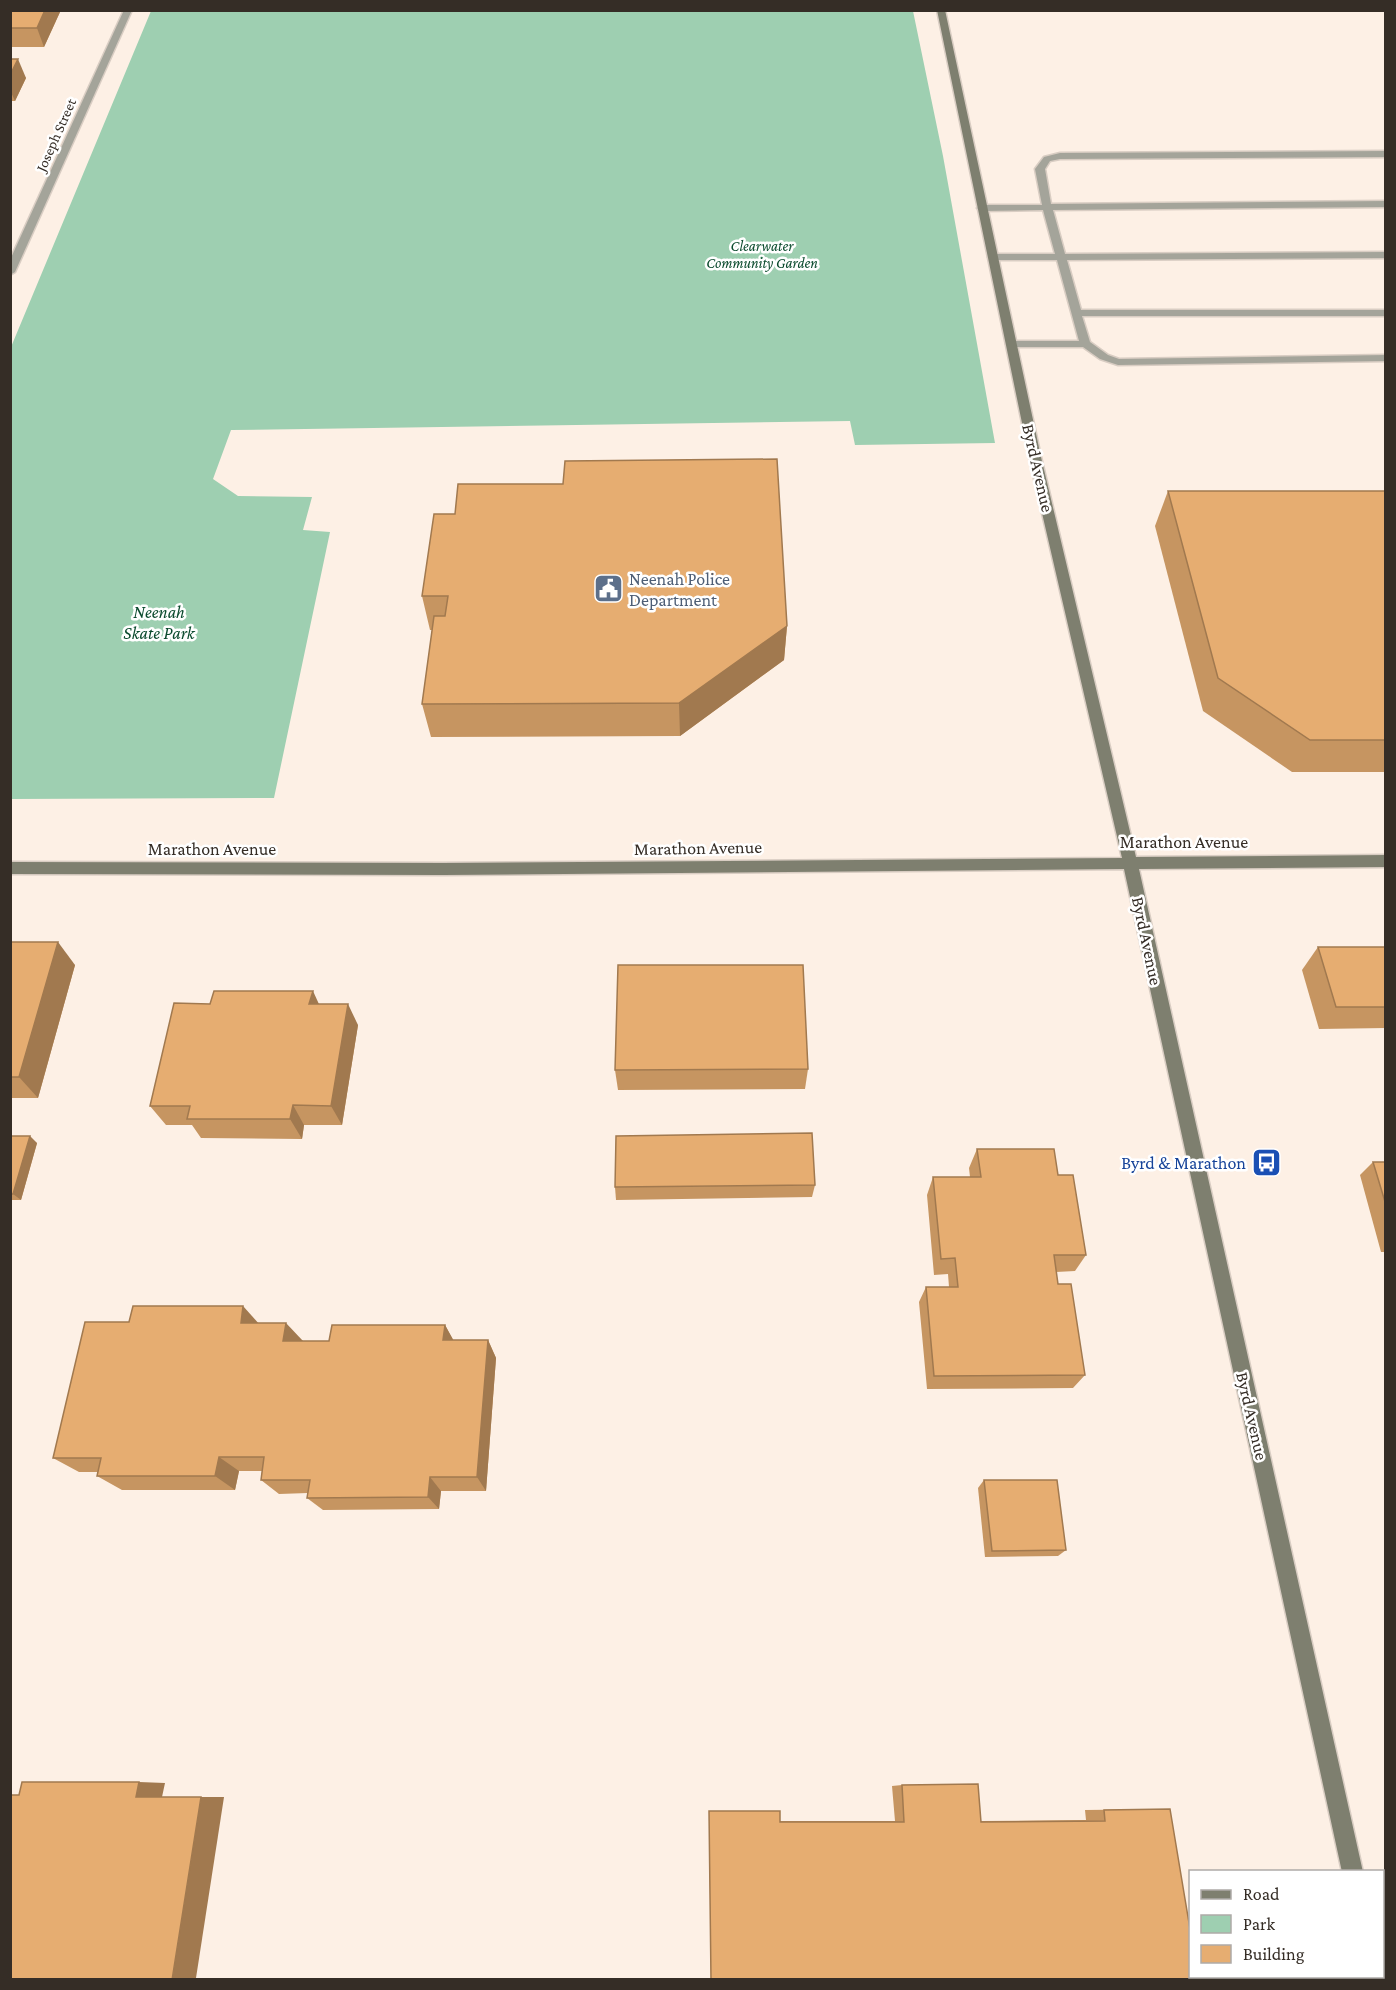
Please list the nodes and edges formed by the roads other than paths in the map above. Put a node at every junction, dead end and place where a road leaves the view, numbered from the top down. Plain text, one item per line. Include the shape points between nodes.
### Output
1 (128, 10) edge
2 (941, 10) edge
3 (1386, 154) edge
4 (1386, 204) edge
5 (1047, 207) junction
6 (982, 208) junction
7 (1386, 255) edge
8 (1061, 256) junction
9 (993, 257) junction
10 (10, 272) edge
11 (1076, 313) junction
12 (1386, 313) edge
13 (1011, 344) junction
14 (1085, 344) junction
15 (1386, 358) edge
16 (1386, 861) edge
17 (1130, 862) junction
18 (10, 868) edge
19 (1353, 1870) edge

1 - 10 street, Joseph Street
2 - 6 street, Byrd Avenue
3 - 5 street via 1060,156 1047,159 1040,170
4 - 5 street
5 - 6 street
5 - 8 street
6 - 9 street, Byrd Avenue
7 - 8 street
8 - 9 street
8 - 11 street
9 - 13 street, Byrd Avenue
11 - 12 street
11 - 14 street
13 - 14 street
13 - 17 street, Byrd Avenue
14 - 15 street via 1118,362
16 - 17 street, Marathon Avenue
17 - 18 street, Marathon Avenue via 453,869
17 - 19 street, Byrd Avenue

